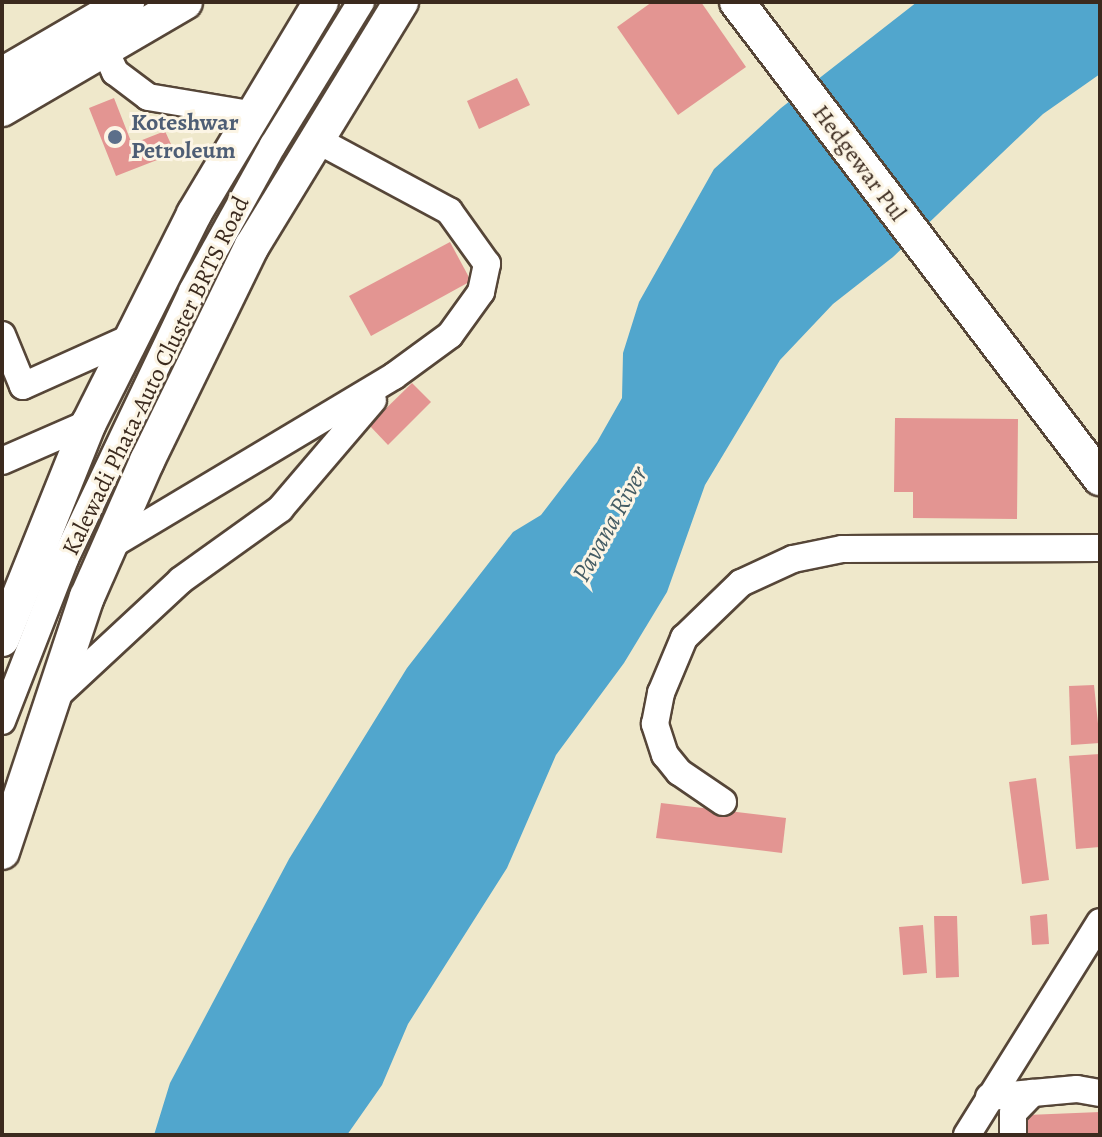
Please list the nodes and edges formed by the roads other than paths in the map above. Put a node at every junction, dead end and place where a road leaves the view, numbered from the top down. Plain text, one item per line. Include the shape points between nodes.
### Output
1 (127, 2) edge
2 (185, 2) edge
3 (321, 2) edge
4 (361, 2) edge
5 (401, 2) edge
6 (737, 2) edge
7 (98, 35) junction
8 (2, 75) edge
9 (2, 109) edge
10 (255, 115) junction
11 (317, 140) junction
12 (2, 335) edge
13 (132, 337) junction
14 (394, 376) junction
15 (89, 423) junction
16 (2, 461) edge
17 (1100, 478) edge
18 (110, 546) junction
19 (1100, 548) edge
20 (6, 621) edge
21 (50, 702) junction
22 (2, 721) edge
23 (723, 802) dead end
24 (2, 852) edge
25 (1100, 922) edge
26 (1032, 1093) junction
27 (1100, 1093) edge
28 (989, 1097) junction
29 (967, 1135) edge
30 (1013, 1135) edge

1 - 7 main road
2 - 7 main road
3 - 10 main road
4 - 22 street, Kalewadi Phata-Auto Cluster BRTS Road via 192,291 65,559
5 - 11 main road
6 - 17 main road, Hedgewar Pul
7 - 8 main road
7 - 9 main road
7 - 10 street via 115,72 148,97
10 - 13 main road via 194,214
11 - 14 street via 449,211 487,264 481,292 450,335
11 - 18 main road via 252,246
12 - 13 street via 23,386
13 - 15 main road
14 - 18 street
14 - 21 street via 280,509 181,580
15 - 16 street
15 - 20 main road
18 - 21 main road
19 - 23 street via 842,549 793,559 741,583 684,638 661,693 655,724 665,755 679,772
21 - 24 main road
25 - 28 street
26 - 27 street
26 - 28 street
26 - 30 street via 1013,1113
28 - 29 street

